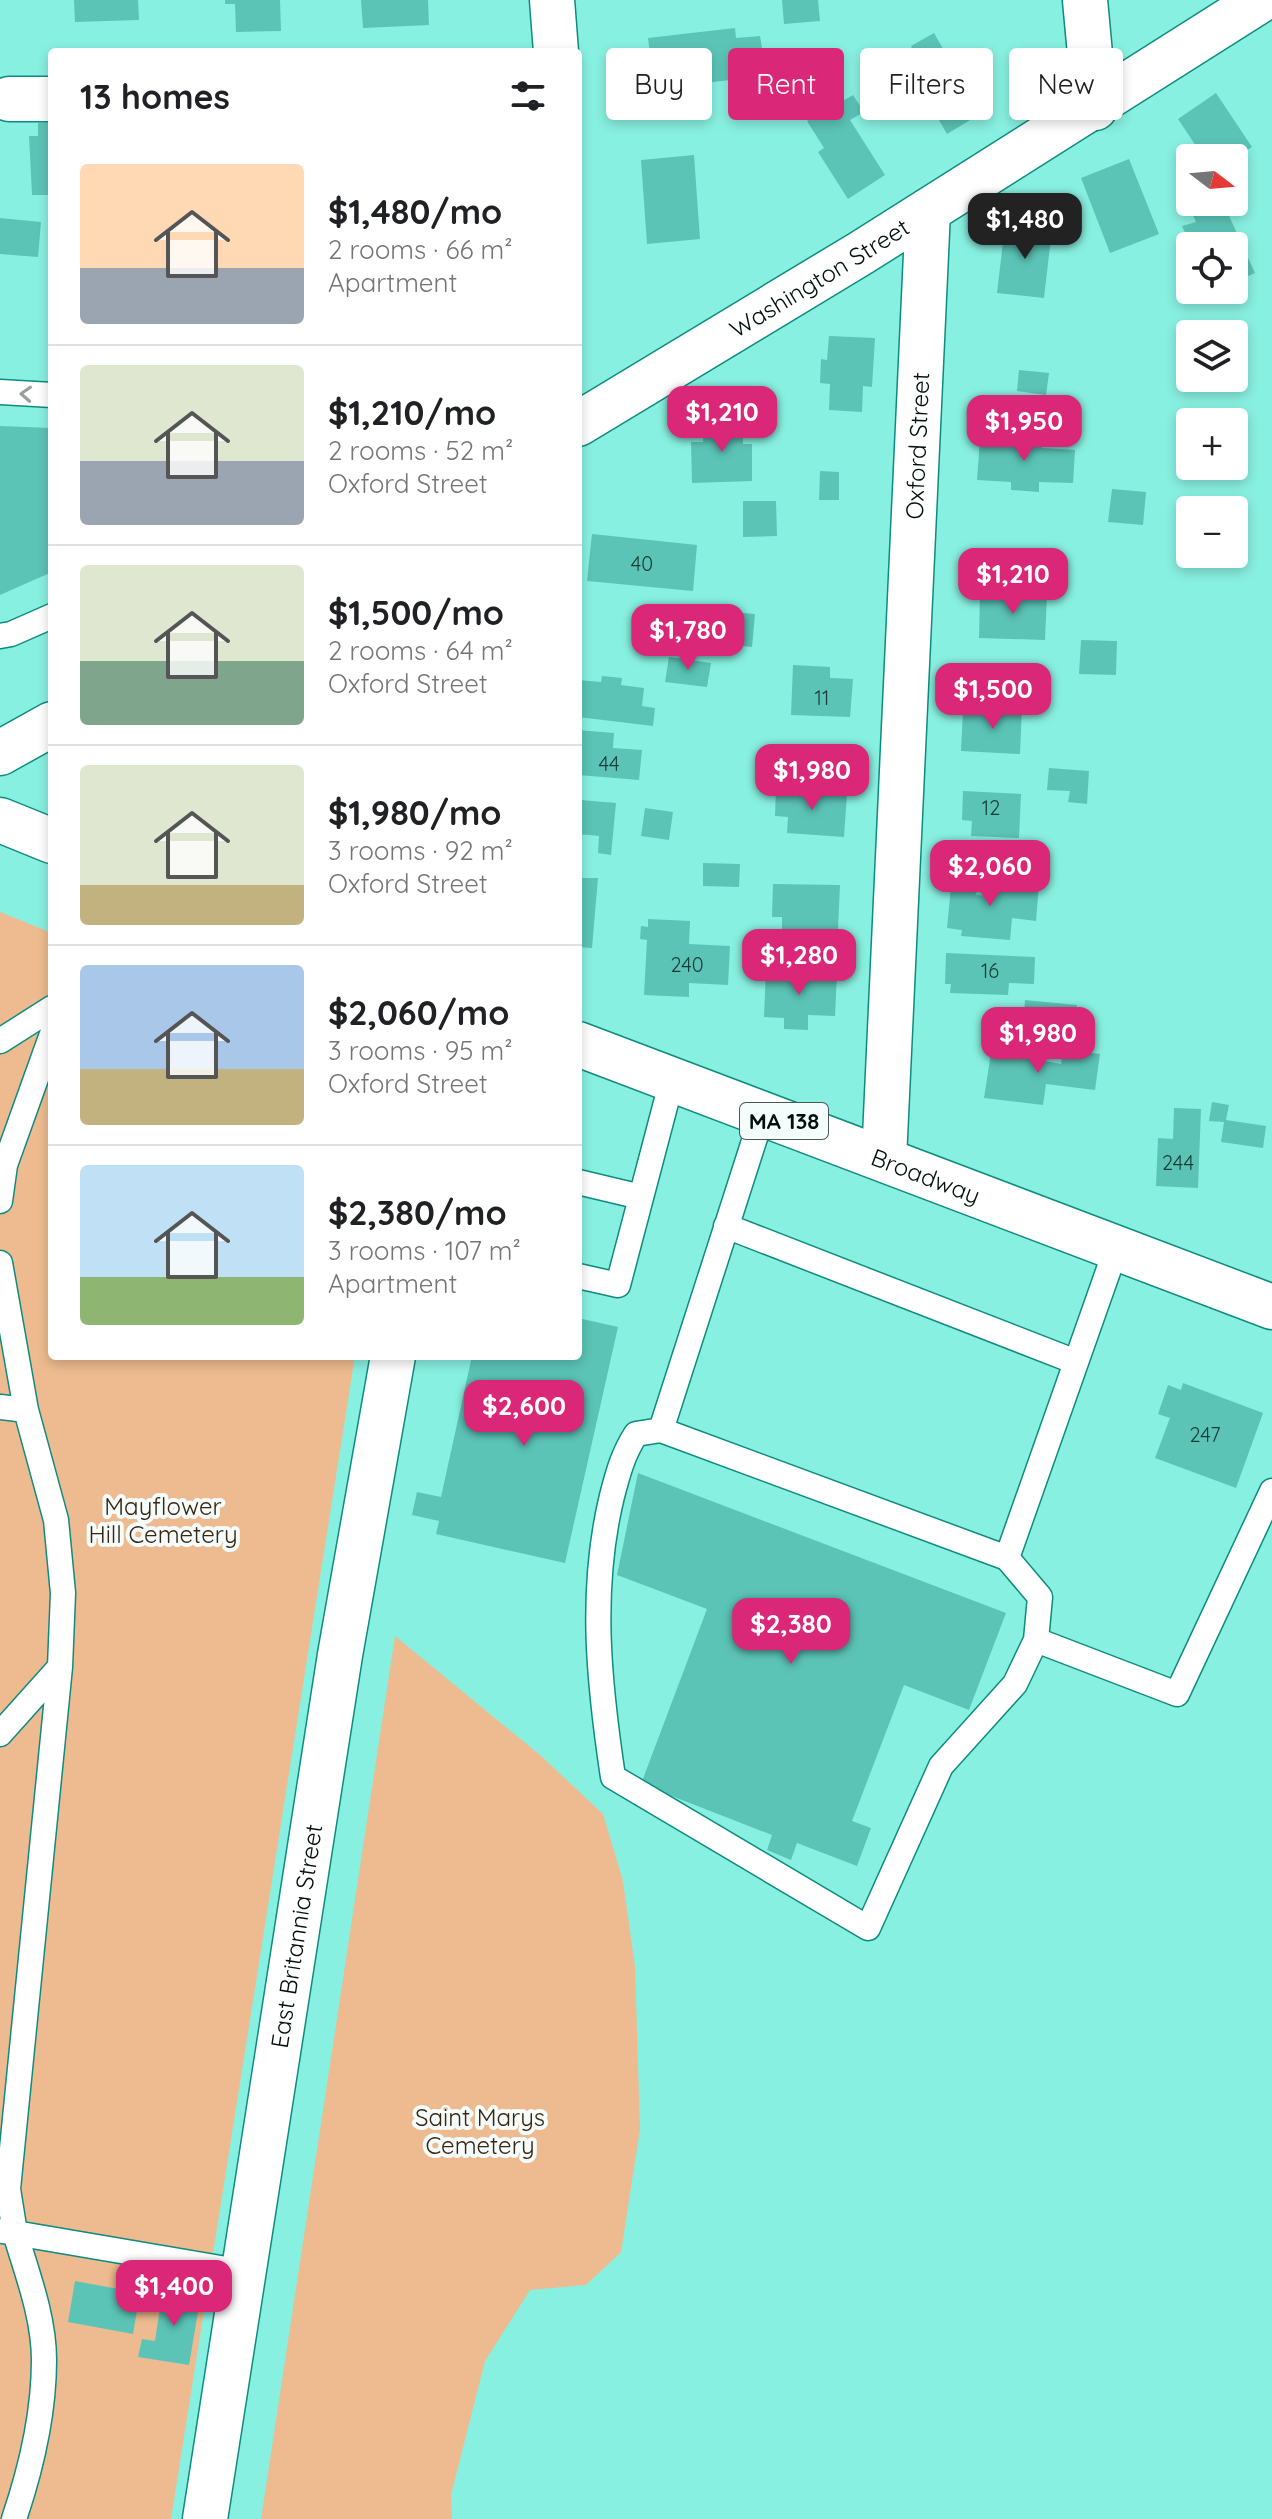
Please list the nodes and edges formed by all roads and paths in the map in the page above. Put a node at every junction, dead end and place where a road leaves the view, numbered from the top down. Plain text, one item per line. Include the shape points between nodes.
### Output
1 (552, 0) edge
2 (1085, 0) edge
3 (1261, 0) edge
4 (556, 48) edge
5 (1089, 48) edge
6 (1123, 90) edge
7 (9, 99) dead end
8 (48, 99) edge
9 (1076, 120) edge
10 (928, 211) junction
11 (0, 392) edge
12 (48, 395) edge
13 (582, 422) edge
14 (48, 618) edge
15 (0, 636) edge
16 (48, 726) edge
17 (0, 753) edge
18 (0, 820) edge
19 (48, 839) edge
20 (48, 1011) edge
21 (0, 1041) edge
22 (48, 1045) edge
23 (582, 1046) edge
24 (672, 1080) junction
25 (763, 1113) junction
26 (884, 1159) junction
27 (582, 1183) edge
28 (641, 1197) junction
29 (0, 1201) edge
30 (726, 1226) junction
31 (1116, 1249) junction
32 (0, 1263) edge
33 (582, 1277) edge
34 (1272, 1307) edge
35 (392, 1360) edge
36 (1076, 1362) junction
37 (0, 1407) edge
38 (26, 1410) junction
39 (661, 1430) junction
40 (1272, 1491) edge
41 (1007, 1558) junction
42 (1036, 1640) junction
43 (60, 1667) junction
44 (0, 1734) edge
45 (8, 2232) edge
46 (244, 2272) junction
47 (14, 2519) edge
48 (205, 2519) edge

1 - 4 street
2 - 5 street
3 - 6 street, Washington Street
7 - 8 street
9 - 10 street, Washington Street
10 - 13 street, Washington Street
10 - 26 street, Oxford Street
12 -> 11 lane
14 - 15 lane
16 - 17 street
18 - 19 street
20 - 21 lane
22 - 29 lane via 5,1165
23 - 24 street, Broadway / MA 138
24 - 25 street, Broadway / MA 138
24 - 28 lane
25 - 26 street, Broadway / MA 138
25 - 30 lane
26 - 31 street, Broadway / MA 138
27 - 28 lane
28 - 33 lane via 618,1285
30 - 36 lane
30 - 39 lane
31 - 34 street, Broadway / MA 138
31 - 36 lane
32 - 38 lane
35 - 46 street, East Britannia Street via 340,1655
36 - 41 lane
37 - 38 lane
38 - 43 lane via 56,1520 63,1593
39 - 41 lane
39 - 42 lane via 636,1434 623,1453 605,1528 597,1610 600,1696 613,1777 868,1928 941,1766 1015,1684
40 - 42 lane via 1177,1694
41 - 42 lane via 1040,1597
43 - 44 lane
43 - 45 lane
45 - 46 lane
45 - 47 lane via 36,2301 44,2359 38,2425
46 - 48 street, East Britannia Street

